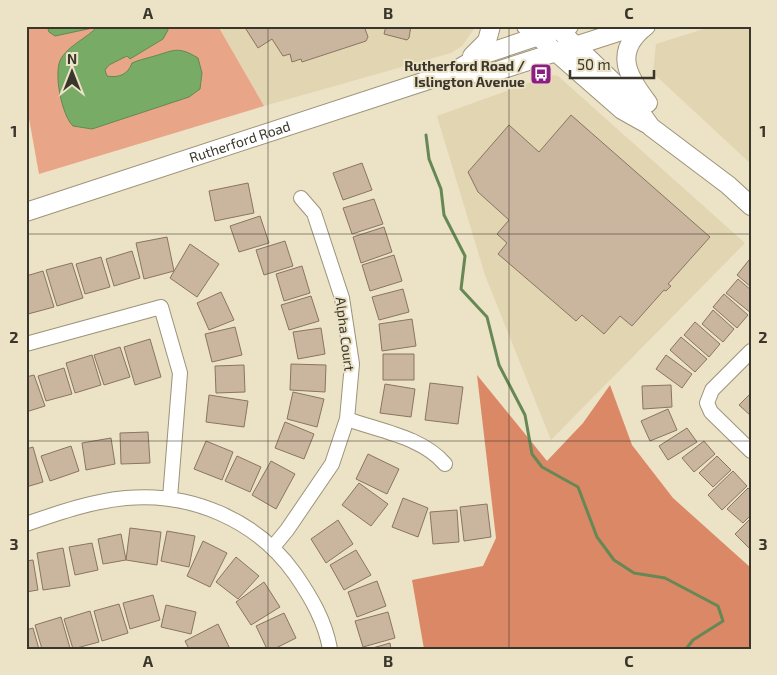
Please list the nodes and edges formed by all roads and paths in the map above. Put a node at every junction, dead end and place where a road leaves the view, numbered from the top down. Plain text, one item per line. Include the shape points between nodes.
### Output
1 (491, 26) edge
2 (637, 26) edge
3 (646, 26) edge
4 (560, 27) edge
5 (532, 31) edge
6 (574, 46) junction
7 (556, 52) junction
8 (453, 72) junction
9 (433, 78) junction
10 (656, 131) junction
11 (301, 198) dead end
12 (751, 206) edge
13 (26, 212) edge
14 (26, 344) edge
15 (751, 350) edge
16 (347, 420) junction
17 (751, 452) edge
18 (445, 464) dead end
19 (170, 498) junction
20 (26, 524) edge
21 (272, 547) junction
22 (330, 649) edge

1 - 9 main road via 487,42 477,53
2 - 6 main road, Rutherford Road
3 - 10 main road via 629,44 627,66 634,85 654,112
4 - 5 main road, Rutherford Road
4 - 6 main road
5 - 7 main road
5 - 8 main road, Rutherford Road
6 - 7 main road, Rutherford Road
6 - 10 main road via 631,99
7 - 8 main road, Rutherford Road via 488,74
7 - 10 main road via 622,110
8 - 9 main road, Rutherford Road
9 - 13 main road, Rutherford Road
10 - 12 main road
11 - 16 street, Alpha Court via 314,212 342,298 352,364
14 - 19 street via 161,307 180,373
15 - 17 street via 712,390 707,403 711,412
16 - 18 street via 423,446
16 - 21 street, Alpha Court via 332,464 288,530
19 - 20 street via 110,500
19 - 21 street via 244,524
21 - 22 street via 306,590 327,629

